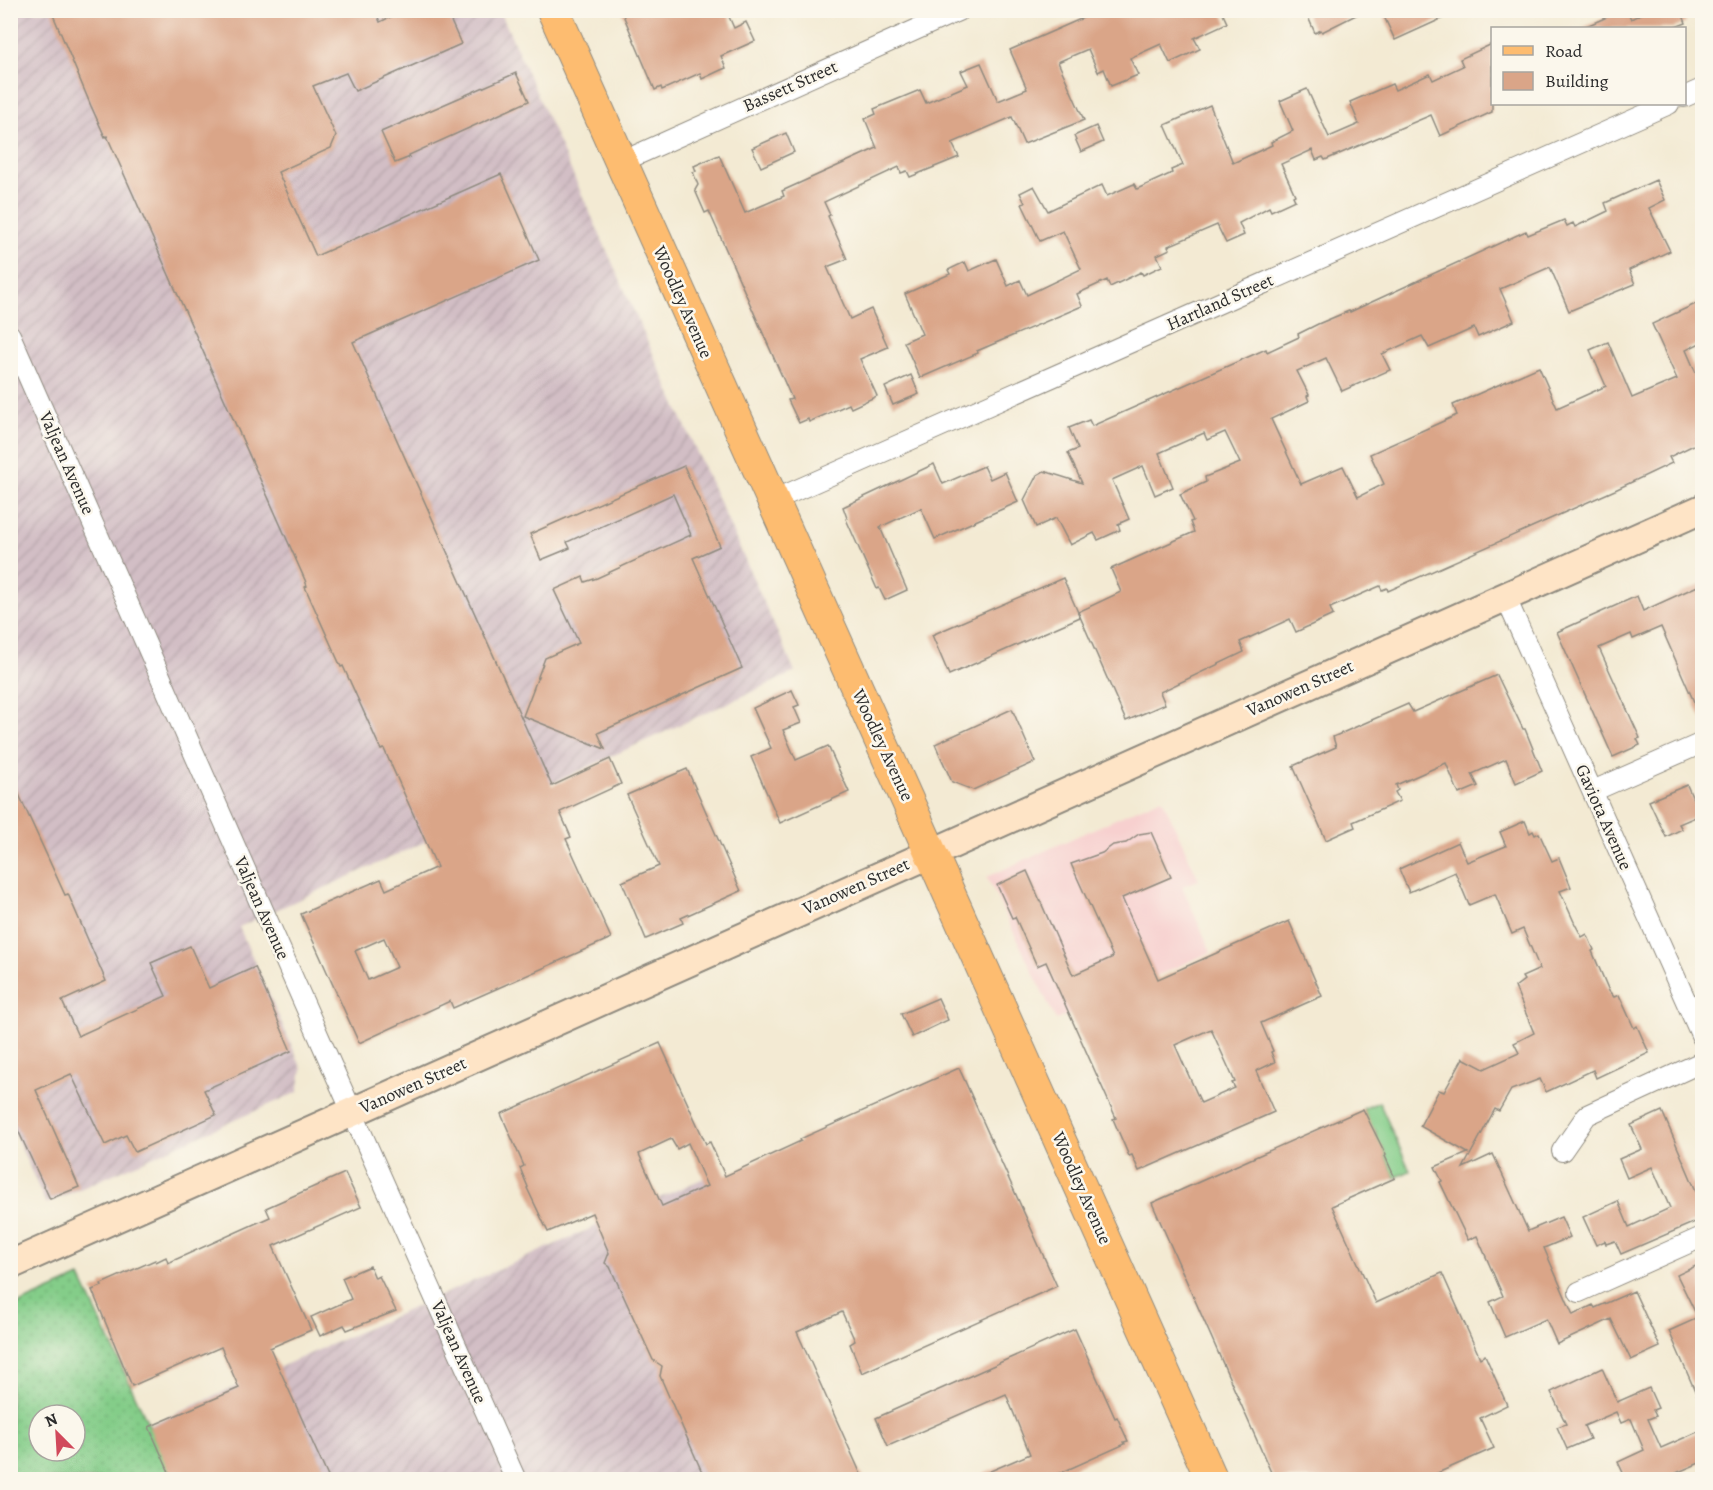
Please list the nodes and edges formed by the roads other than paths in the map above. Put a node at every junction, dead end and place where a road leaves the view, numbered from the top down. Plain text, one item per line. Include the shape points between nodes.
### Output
1 (553, 10) edge
2 (960, 10) edge
3 (1702, 89) edge
4 (1686, 96) edge
5 (1667, 105) edge
6 (621, 162) junction
7 (10, 335) edge
8 (772, 501) junction
9 (1702, 509) edge
10 (1505, 596) junction
11 (1702, 743) edge
12 (1593, 791) junction
13 (931, 852) junction
14 (1702, 1037) edge
15 (1702, 1062) edge
16 (352, 1112) junction
17 (1562, 1150) dead end
18 (1702, 1237) edge
19 (10, 1265) edge
20 (1579, 1292) dead end
21 (516, 1479) edge
22 (1212, 1479) edge

1 - 6 main road, Woodley Avenue
2 - 6 street, Bassett Street
3 - 4 street
5 - 8 street, Hartland Street
6 - 8 main road, Woodley Avenue
7 - 16 street, Valjean Avenue
8 - 13 main road, Woodley Avenue
9 - 10 main road, Vanowen Street
10 - 12 street, Gaviota Avenue
10 - 13 main road, Vanowen Street
11 - 12 street
12 - 14 street, Gaviota Avenue
13 - 16 main road, Vanowen Street
13 - 22 main road, Woodley Avenue
15 - 17 street via 1587,1115
16 - 19 main road, Vanowen Street
16 - 21 street, Valjean Avenue
18 - 20 street

